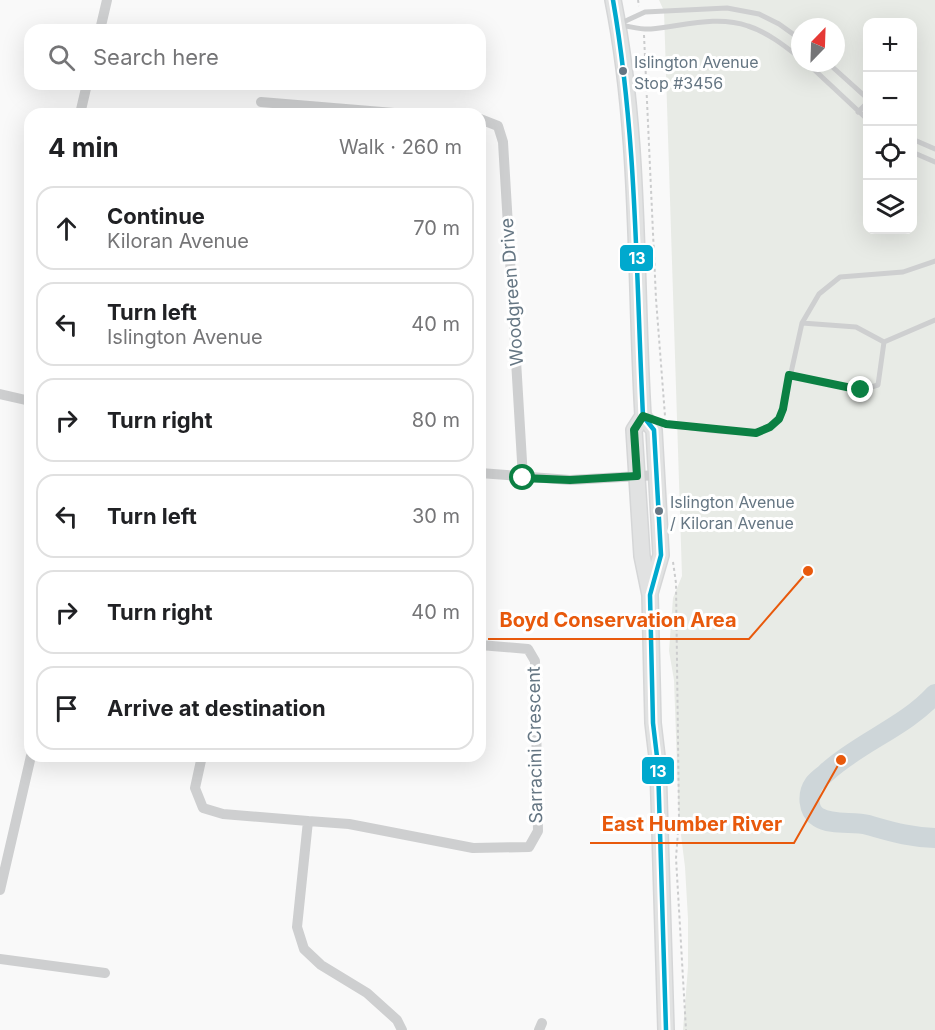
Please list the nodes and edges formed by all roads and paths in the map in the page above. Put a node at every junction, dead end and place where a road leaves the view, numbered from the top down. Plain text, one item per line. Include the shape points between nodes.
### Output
1 (107, 0) edge
2 (613, 0) edge
3 (638, 0) edge
4 (639, 6) dead end
5 (101, 24) edge
6 (617, 25) junction
7 (791, 33) edge
8 (646, 45) dead end
9 (791, 52) edge
10 (816, 72) edge
11 (837, 72) edge
12 (86, 90) edge
13 (863, 97) edge
14 (261, 102) dead end
15 (863, 106) edge
16 (81, 108) edge
17 (316, 108) edge
18 (858, 112) junction
19 (863, 116) edge
20 (486, 121) edge
21 (917, 142) edge
22 (935, 149) edge
23 (917, 154) edge
24 (935, 162) edge
25 (935, 261) edge
26 (935, 320) edge
27 (802, 323) junction
28 (884, 342) junction
29 (789, 375) junction
30 (0, 394) edge
31 (24, 400) edge
32 (643, 416) junction
33 (666, 424) junction
34 (486, 474) edge
35 (657, 475) junction
36 (637, 476) junction
37 (523, 478) junction
38 (673, 562) dead end
39 (650, 595) junction
40 (486, 646) edge
41 (30, 762) edge
42 (201, 762) edge
43 (308, 821) junction
44 (0, 890) edge
45 (0, 959) edge
46 (105, 973) dead end
47 (402, 1030) edge
48 (666, 1030) edge
49 (686, 1030) edge

1 - 5 street
2 - 6 main road
3 - 4 path
6 - 7 lane via 645,12 727,8 759,14
6 - 9 lane via 648,29 728,22 748,26
6 - 32 main road via 628,110
8 - 33 path
10 - 18 lane
11 - 13 lane
12 - 16 street
14 - 17 street
15 - 18 lane
18 - 19 lane
20 - 37 street, Woodgreen Drive via 498,126 503,142
21 - 22 lane
23 - 24 lane
25 - 27 lane via 903,272 840,277 819,294
26 - 28 lane
27 - 28 lane via 856,327
27 - 29 lane
28 - 29 lane via 878,385 861,390
29 - 33 lane via 779,419 756,433
30 - 31 street
32 - 33 lane
32 - 35 main road via 654,430
32 - 36 main road via 634,430
34 - 37 street
35 - 36 street
35 - 39 main road via 662,555
36 - 37 street
36 - 39 main road via 642,556
38 - 49 path via 676,858
39 - 48 main road
40 - 43 street, Sarracini Crescent via 528,649 535,661 537,831 529,847 473,848 349,824
41 - 44 street
42 - 43 street via 195,788 203,808 223,814
43 - 47 street via 297,927 304,949 367,993 397,1020
45 - 46 street

